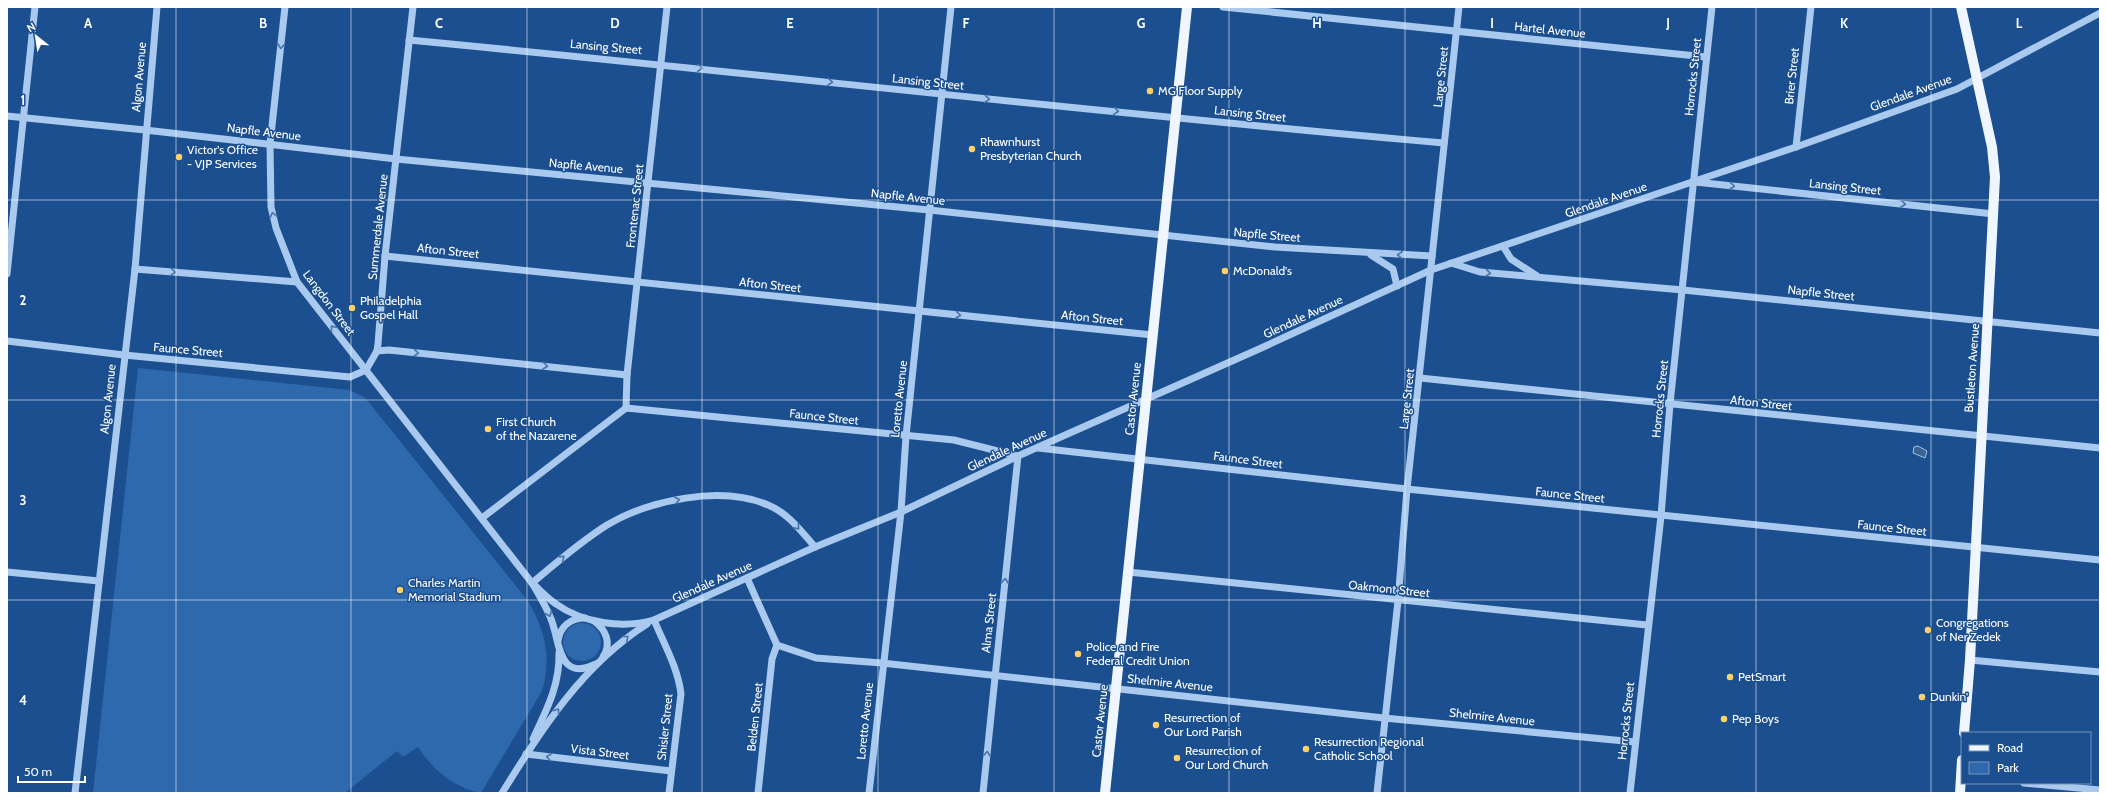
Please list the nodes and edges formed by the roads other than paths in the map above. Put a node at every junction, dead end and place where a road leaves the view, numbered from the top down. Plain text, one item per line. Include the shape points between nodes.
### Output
1 (35, 7) edge
2 (157, 7) edge
3 (285, 7) edge
4 (413, 7) edge
5 (667, 7) edge
6 (951, 7) edge
7 (1187, 7) edge
8 (1223, 7) edge
9 (1459, 7) edge
10 (1712, 7) edge
11 (1811, 7) edge
12 (1961, 7) edge
13 (2100, 13) edge
14 (1457, 31) junction
15 (410, 40) junction
16 (1706, 57) junction
17 (662, 64) junction
18 (1978, 78) junction
19 (943, 95) junction
20 (7, 116) edge
21 (1175, 117) junction
22 (23, 118) junction
23 (145, 130) junction
24 (1444, 143) junction
25 (270, 144) junction
26 (1796, 147) junction
27 (396, 159) junction
28 (1693, 182) junction
29 (648, 183) junction
30 (929, 210) junction
31 (1994, 214) junction
32 (1163, 235) junction
33 (1503, 246) junction
34 (1369, 254) junction
35 (385, 256) junction
36 (1432, 256) junction
37 (1451, 263) junction
38 (135, 269) junction
39 (1431, 270) junction
40 (7, 274) edge
41 (1539, 278) junction
42 (297, 282) junction
43 (638, 282) junction
44 (1397, 286) junction
45 (1683, 290) junction
46 (919, 312) junction
47 (1988, 322) junction
48 (2100, 333) edge
49 (1153, 335) junction
50 (7, 341) edge
51 (377, 351) junction
52 (124, 355) junction
53 (366, 370) junction
54 (627, 375) junction
55 (1420, 378) junction
56 (1146, 400) junction
57 (1670, 404) junction
58 (626, 408) junction
59 (906, 436) junction
60 (1980, 437) junction
61 (1038, 448) junction
62 (2100, 448) edge
63 (1018, 456) junction
64 (1140, 459) junction
65 (1407, 489) junction
66 (901, 512) junction
67 (1661, 516) junction
68 (482, 518) junction
69 (815, 547) junction
70 (1976, 548) junction
71 (2100, 560) edge
72 (7, 572) edge
73 (1128, 572) junction
74 (747, 578) junction
75 (99, 581) junction
76 (532, 583) junction
77 (1398, 601) junction
78 (589, 619) junction
79 (654, 620) junction
80 (1647, 625) junction
81 (777, 645) junction
82 (558, 651) junction
83 (1970, 660) junction
84 (598, 662) junction
85 (882, 663) junction
86 (2100, 672) edge
87 (995, 675) junction
88 (1116, 688) junction
89 (1384, 718) junction
90 (1964, 732) edge
91 (1635, 742) junction
92 (526, 754) junction
93 (671, 771) junction
94 (1961, 777) edge
95 (2035, 784) edge
96 (2100, 790) edge
97 (76, 793) edge
98 (502, 793) edge
99 (669, 793) edge
100 (758, 793) edge
101 (869, 793) edge
102 (983, 793) edge
103 (1105, 793) edge
104 (1377, 793) edge
105 (1630, 793) edge
106 (1960, 793) edge

1 - 22 street
2 - 23 street, Algon Avenue
3 -> 25 street, Langdon Street
4 - 15 street, Summerdale Avenue
5 - 17 street, Frontenac Street
6 - 19 street, Loretto Avenue
7 - 21 main road, Castor Avenue
8 - 14 street, Hartel Avenue
9 - 14 street, Large Street
10 - 16 street, Horrocks Street
11 - 26 street, Brier Street
12 - 18 main road, Bustleton Avenue
13 - 18 street
14 - 16 street, Hartel Avenue
14 - 24 street, Large Street
15 - 17 street, Lansing Street
15 - 27 street, Summerdale Avenue
16 - 28 street, Horrocks Street
17 -> 19 street, Lansing Street
17 - 29 street, Frontenac Street
18 - 26 street, Glendale Avenue via 1957,89
18 - 31 main road, Bustleton Avenue via 1994,161
19 -> 21 street, Lansing Street
19 - 30 street, Loretto Avenue
20 - 22 street, Napfle Avenue
21 - 24 street, Lansing Street
21 - 32 main road, Castor Avenue
22 - 23 street, Napfle Avenue
22 - 40 street
23 - 25 street, Napfle Avenue
23 - 38 street, Algon Avenue
24 - 36 street, Large Street
25 - 27 street, Napfle Avenue
42 -> 25 street, Langdon Street via 276,228 271,207
26 - 28 street, Glendale Avenue
27 - 29 street, Napfle Avenue
27 - 35 street, Summerdale Avenue
28 -> 31 street, Lansing Street
28 - 33 street, Glendale Avenue
28 - 45 street, Horrocks Street
29 - 30 street, Napfle Avenue
29 - 43 street, Frontenac Street
30 - 32 street, Napfle Avenue
30 - 46 street, Loretto Avenue
31 - 47 main road, Bustleton Avenue
32 - 34 street, Napfle Street via 1275,248
32 - 49 main road, Castor Avenue
33 - 37 street, Glendale Avenue
33 - 41 street, Napfle Street via 1511,259
36 -> 34 street, Napfle Street
34 - 44 street, Napfle Street via 1393,269
35 - 43 street, Afton Street
35 - 51 street, Summerdale Avenue
36 - 39 street, Large Street
37 - 39 street, Glendale Avenue
37 -> 41 street, Napfle Street via 1480,272
38 -> 42 street
38 - 52 street, Algon Avenue
39 - 44 street, Glendale Avenue
39 - 55 street, Large Street
41 - 45 street, Napfle Street
53 -> 42 street, Langdon Street
43 - 46 street, Afton Street
43 - 54 street, Frontenac Street
44 - 56 street, Glendale Avenue
45 - 47 street, Napfle Street
45 - 57 street, Horrocks Street
46 -> 49 street, Afton Street
46 - 59 street, Loretto Avenue
47 - 48 street, Napfle Street
47 - 60 main road, Bustleton Avenue
49 - 56 main road, Castor Avenue
50 - 52 street, Faunce Street
51 - 53 street, Summerdale Avenue
51 -> 54 street via 389,350
52 - 53 street, Faunce Street via 350,377
52 - 75 street, Algon Avenue
53 - 68 street
54 - 58 street, Frontenac Street
55 - 57 street, Afton Street
55 - 65 street, Large Street
56 - 61 street, Glendale Avenue
56 - 64 main road, Castor Avenue
57 - 60 street, Afton Street
57 - 67 street, Horrocks Street
58 - 59 street, Faunce Street
58 - 68 street
59 - 63 street, Faunce Street via 954,440
59 - 66 street, Loretto Avenue
60 - 62 street, Afton Street
60 - 70 main road, Bustleton Avenue
61 - 63 street, Glendale Avenue
61 - 64 street, Faunce Street
63 - 66 street, Glendale Avenue
87 -> 63 street, Alma Street
64 - 65 street, Faunce Street
64 - 73 main road, Castor Avenue
65 - 67 street, Faunce Street
65 - 77 street, Large Street
66 - 69 street, Glendale Avenue
66 - 85 street, Loretto Avenue
67 - 70 street, Faunce Street
67 - 80 street, Horrocks Street
68 - 76 street
69 - 74 street, Glendale Avenue
76 -> 69 street via 582,541 615,521 633,512 680,499 713,495 746,498 768,505 790,518
70 - 71 street, Faunce Street
70 - 83 main road, Bustleton Avenue
72 - 75 street
73 - 77 street, Oakmont Street
73 - 88 main road, Castor Avenue
74 - 79 street, Glendale Avenue
74 - 81 street
75 - 97 street, Algon Avenue
76 - 78 street via 555,603
76 -> 82 street via 551,619
77 - 80 street, Oakmont Street
77 - 89 street, Large Street
78 - 79 street, Glendale Avenue via 626,625
78 - 82 street, Glendale Avenue via 573,620 564,626 558,637
78 - 84 street via 602,628 607,638 607,648
84 -> 79 street, Glendale Avenue via 633,633
79 - 93 street, Shisler Street via 680,682 681,694
80 - 91 street, Horrocks Street
81 - 85 street, Shelmire Avenue via 816,658
81 - 100 street, Belden Street via 772,659
82 - 84 street via 564,660 574,667 587,668
82 - 92 street, Glendale Avenue via 556,687
83 - 86 street
83 - 90 main road, Bustleton Avenue
92 -> 84 street, Glendale Avenue via 569,694
85 - 87 street, Shelmire Avenue
85 - 101 street, Loretto Avenue
87 - 88 street, Shelmire Avenue
102 -> 87 street, Alma Street
88 - 89 street, Shelmire Avenue
88 - 103 main road, Castor Avenue
89 - 91 street, Shelmire Avenue
89 - 104 street, Large Street
91 - 105 street, Horrocks Street
93 -> 92 street, Vista Street
92 - 98 street, Glendale Avenue
93 - 99 street, Shisler Street
94 - 106 main road
95 - 96 street

